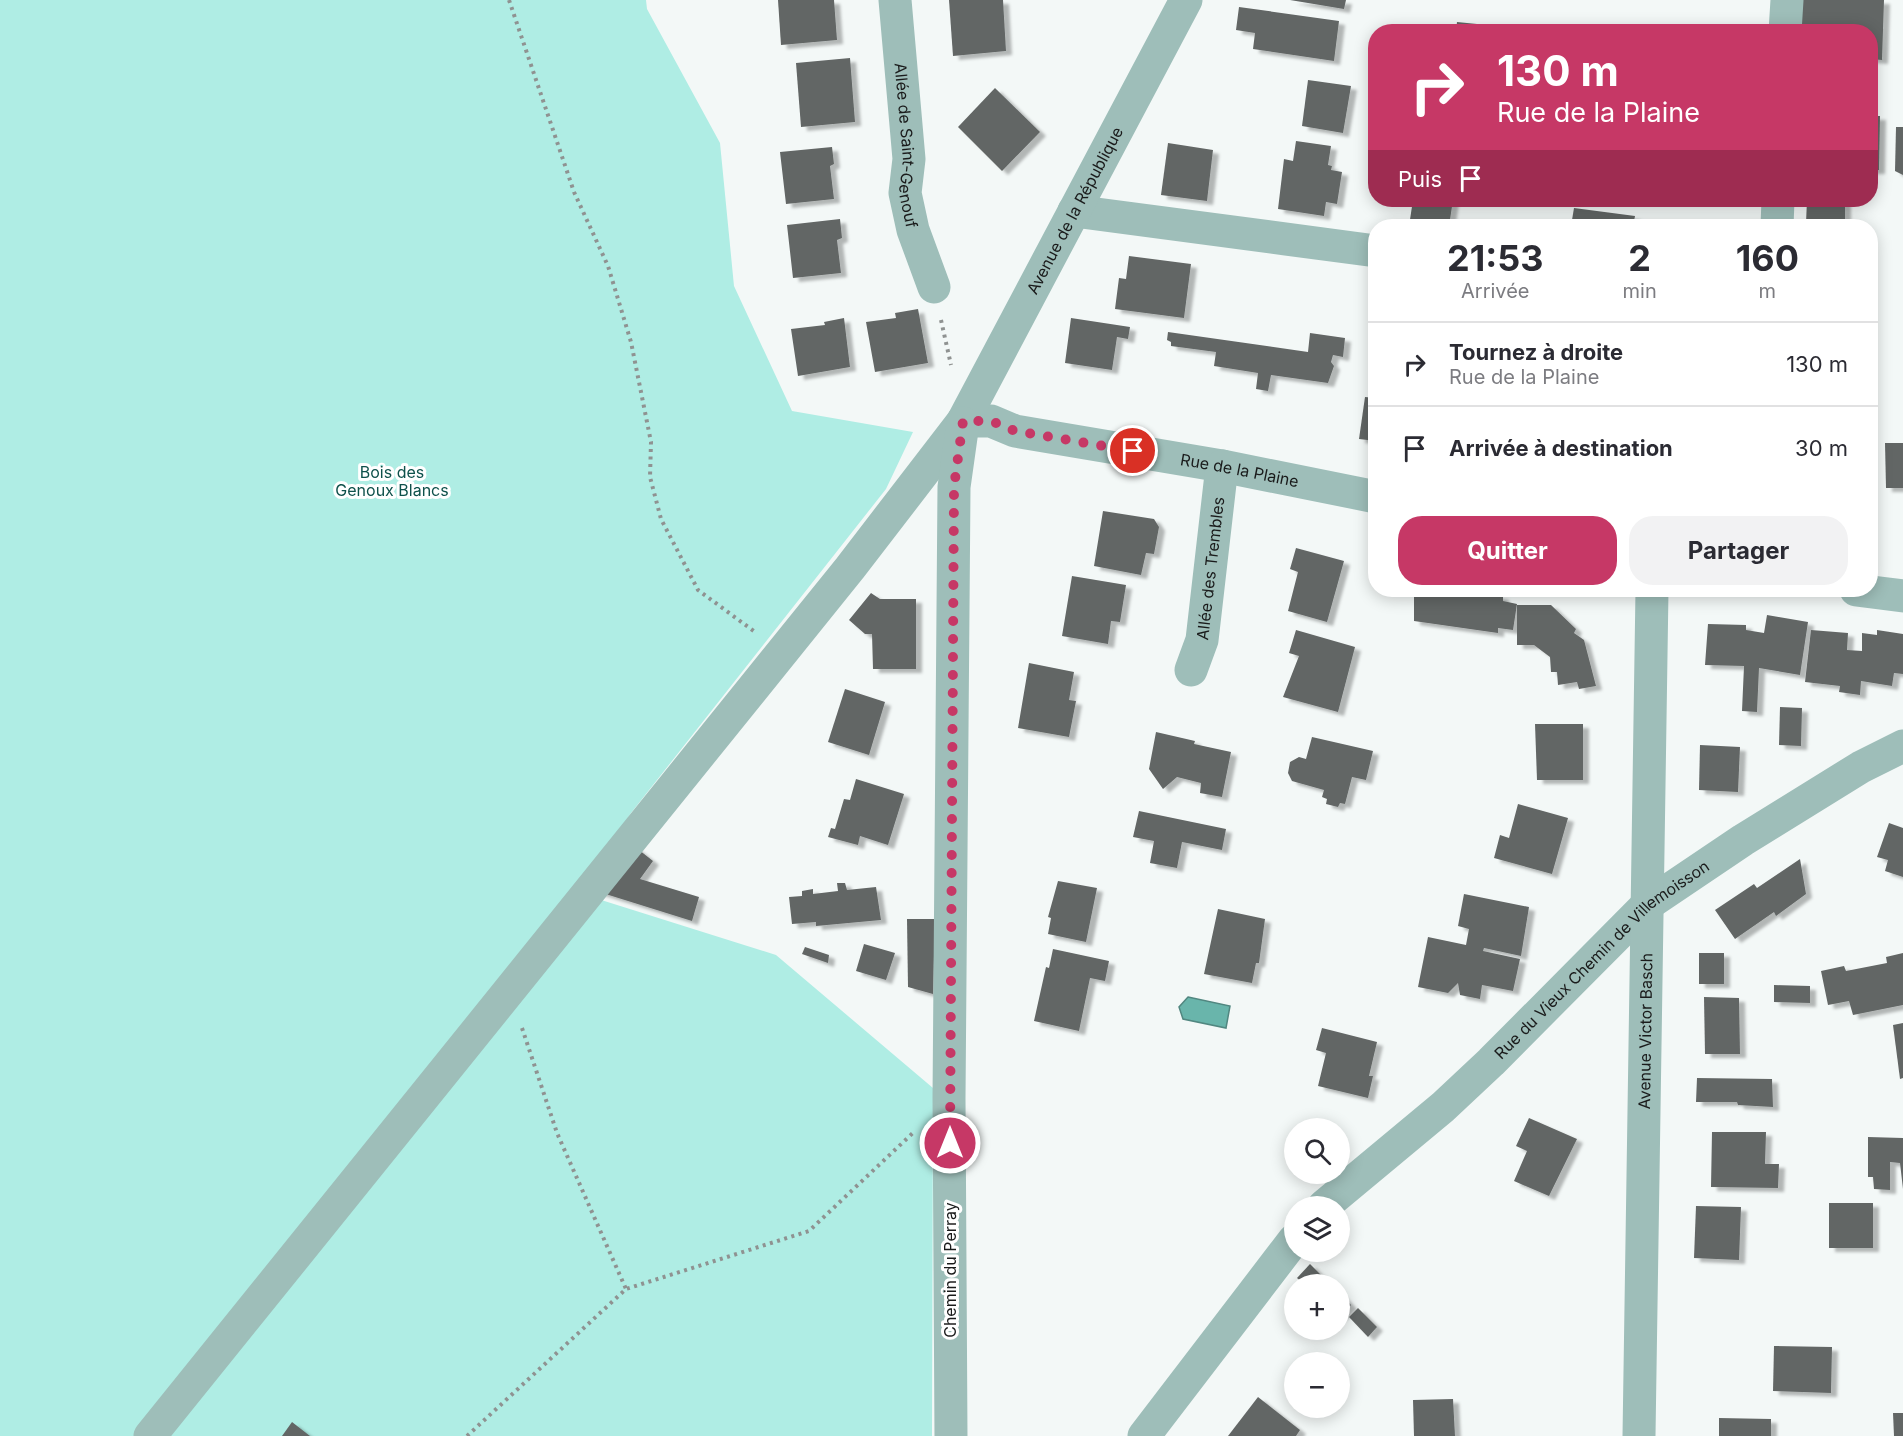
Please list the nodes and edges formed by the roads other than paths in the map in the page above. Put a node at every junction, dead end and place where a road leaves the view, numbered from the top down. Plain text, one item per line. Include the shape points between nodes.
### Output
1 (895, 0) edge
2 (1186, 0) edge
3 (1786, 0) edge
4 (1785, 24) edge
5 (1074, 211) junction
6 (1368, 250) edge
7 (934, 287) road end
8 (963, 421) junction
9 (1222, 466) junction
10 (1368, 496) edge
11 (1878, 593) edge
12 (1903, 596) edge
13 (1652, 597) edge
14 (1191, 670) dead end
15 (1903, 746) edge
16 (1648, 904) junction
17 (1336, 1196) edge
18 (1284, 1253) edge
19 (150, 1436) edge
20 (951, 1436) edge
21 (1144, 1436) edge
22 (1639, 1436) edge

1 - 7 street, Allée de Saint-Genouf via 909,159 905,194 913,230
2 - 5 street, Avenue de la République
3 - 4 street
5 - 6 street
5 - 8 street, Avenue de la République
8 - 9 street, Rue de la Plaine via 991,421 1015,431
8 - 19 street via 850,568
8 - 20 street, Chemin du Perray via 954,487 949,1098
9 - 10 street, Rue de la Plaine
9 - 14 street, Allée des Trembles via 1202,640
11 - 12 street
13 - 16 street, Avenue Victor Basch
15 - 16 street, Rue du Vieux Chemin de Villemoisson via 1861,767 1743,840
16 - 17 street, Rue du Vieux Chemin de Villemoisson via 1443,1107
16 - 22 street, Avenue Victor Basch
18 - 21 street

